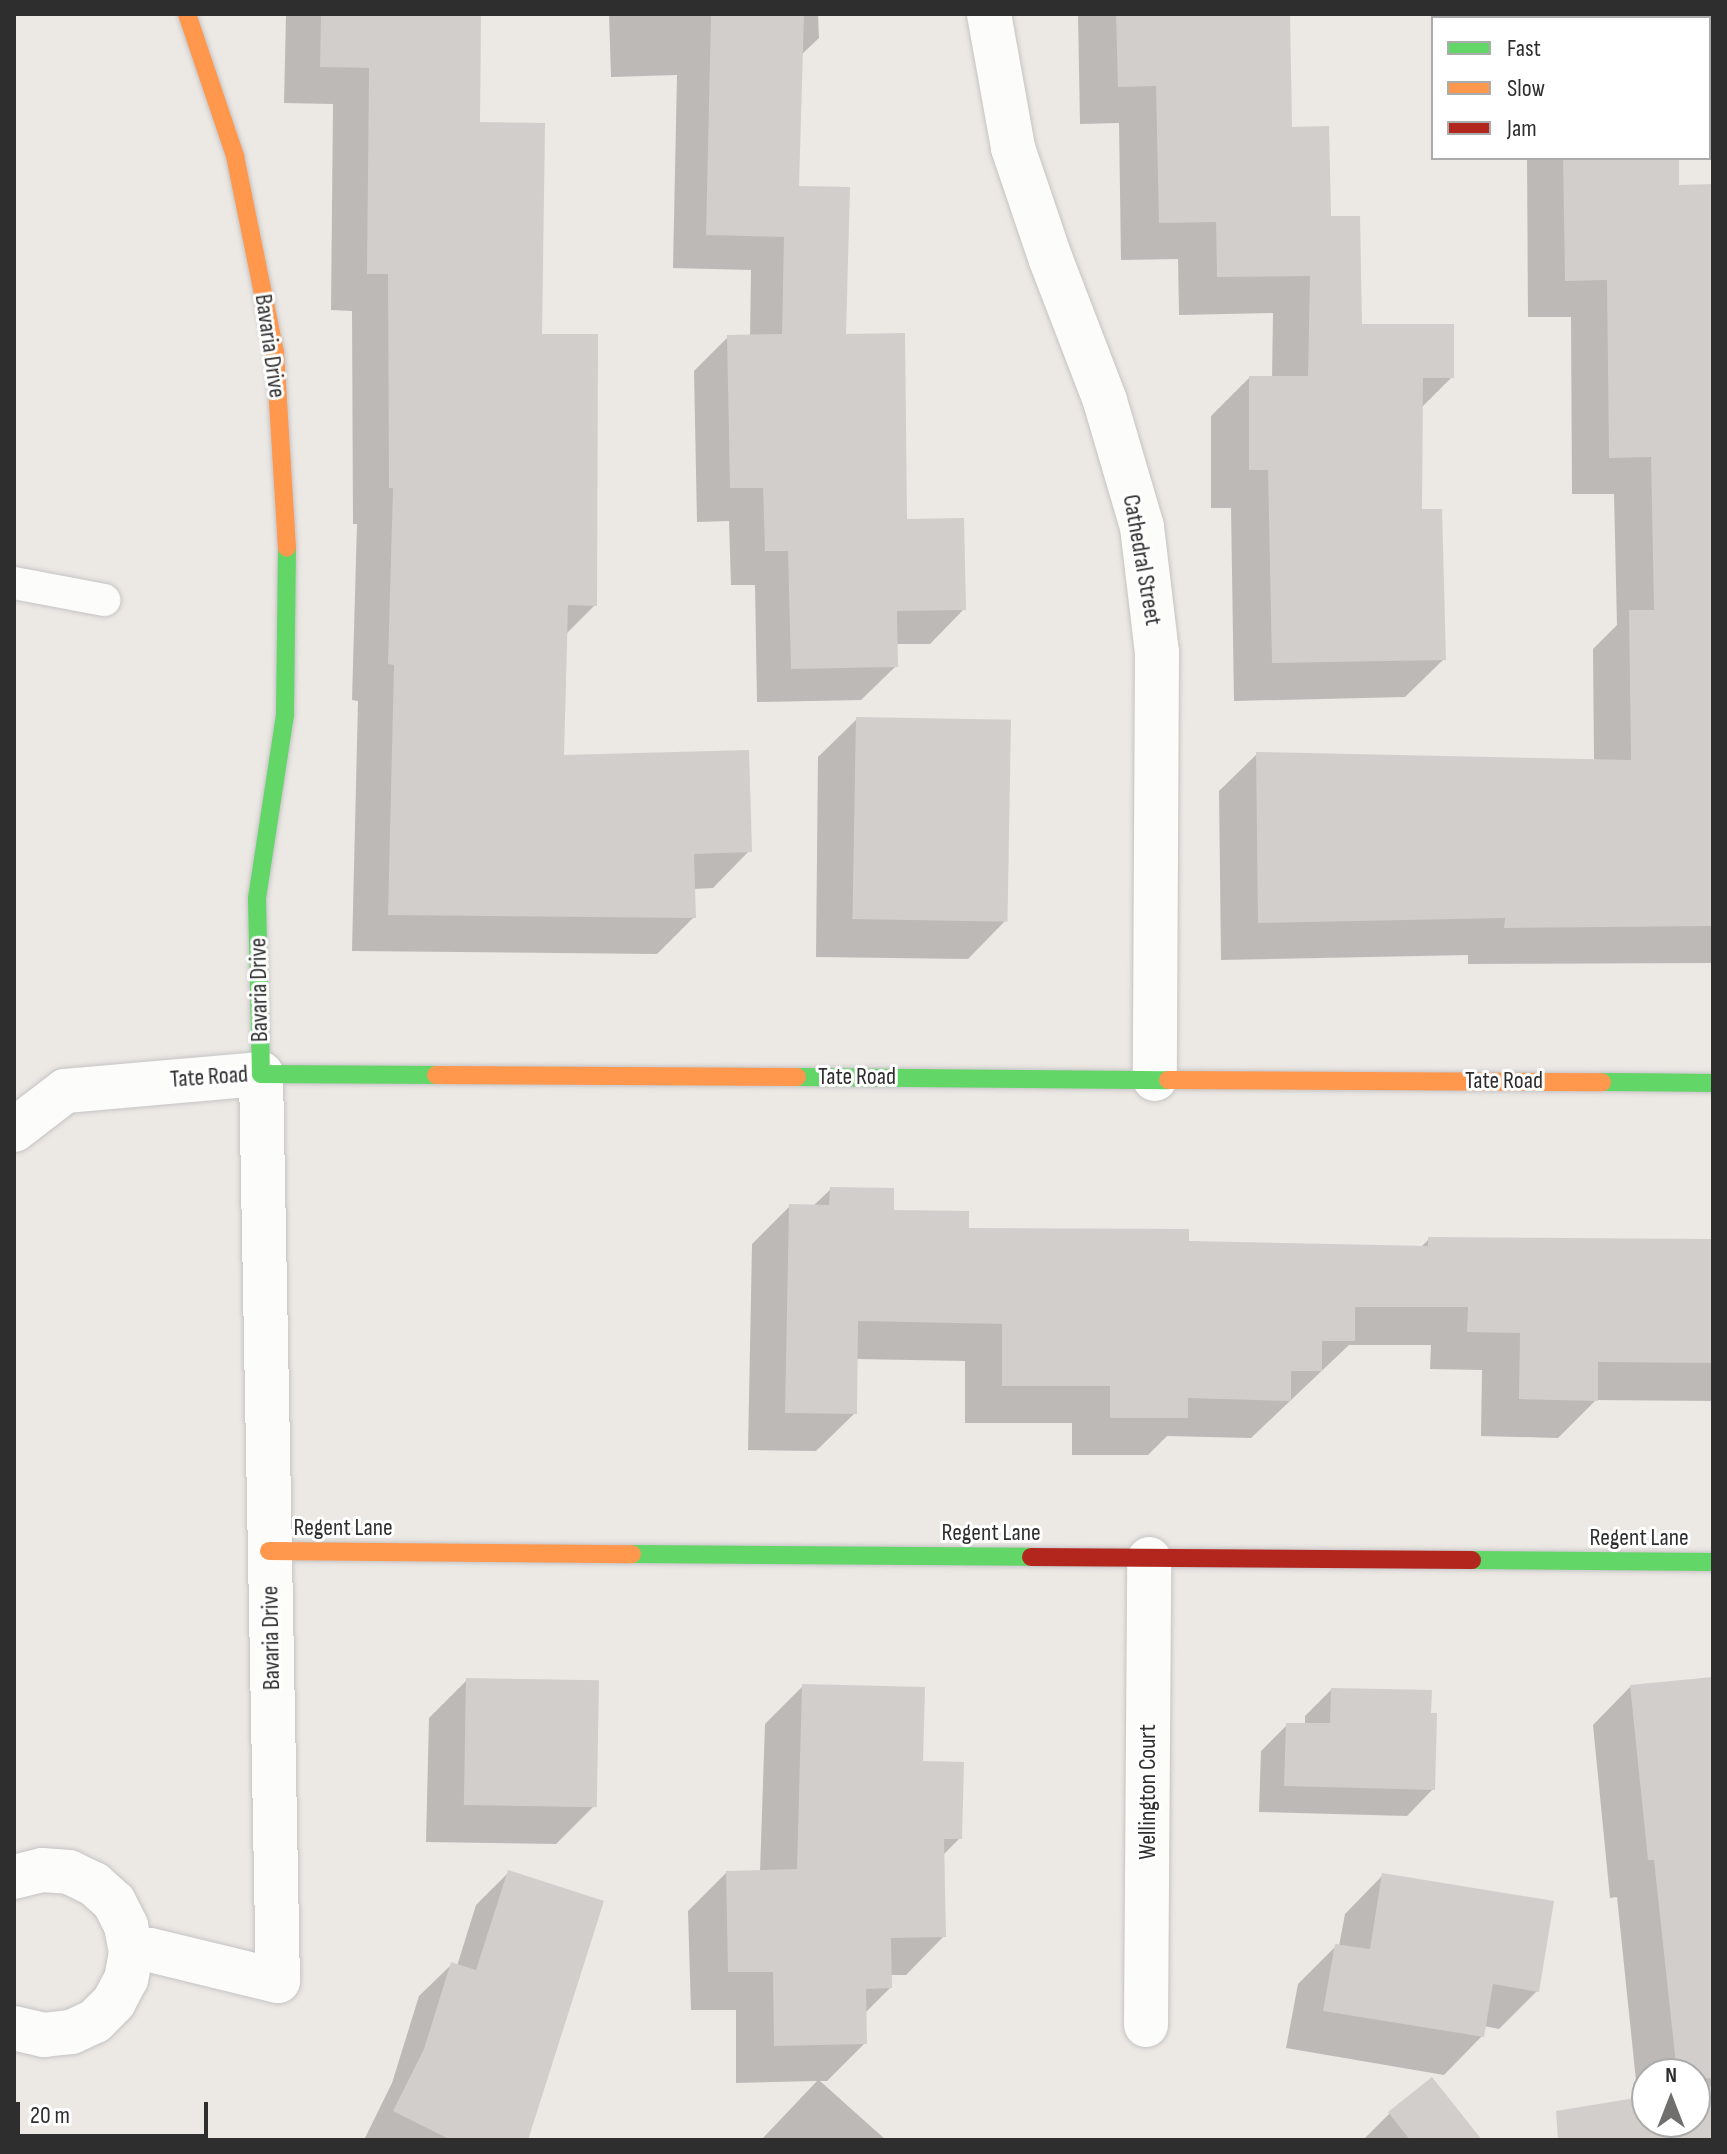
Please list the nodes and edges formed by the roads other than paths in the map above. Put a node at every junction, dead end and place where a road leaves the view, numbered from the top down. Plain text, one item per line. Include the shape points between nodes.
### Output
1 (187, 14) edge
2 (989, 14) edge
3 (14, 583) edge
4 (104, 600) dead end
5 (261, 1074) junction
6 (1155, 1079) junction
7 (1713, 1083) edge
8 (14, 1130) edge
9 (269, 1551) junction
10 (1149, 1559) junction
11 (1713, 1562) edge
12 (14, 1877) edge
13 (131, 1952) junction
14 (1146, 2025) dead end
15 (14, 2028) edge

1 - 5 street, Bavaria Drive via 235,156 275,352 287,523 285,715 257,899
2 - 6 street, Cathedral Street via 1013,148 1105,401 1142,527 1157,652
3 - 4 lane
5 - 6 street, Tate Road
5 - 8 street, Tate Road via 65,1091
5 - 9 street, Bavaria Drive
6 - 7 street, Tate Road
9 - 10 street, Regent Lane
9 - 13 street, Bavaria Drive via 278,1981 150,1950
10 - 11 street, Regent Lane
10 - 14 street, Wellington Court
12 - 13 street via 42,1870 69,1872 94,1884 114,1902
13 - 15 street via 114,2002 95,2021 71,2032 44,2035

